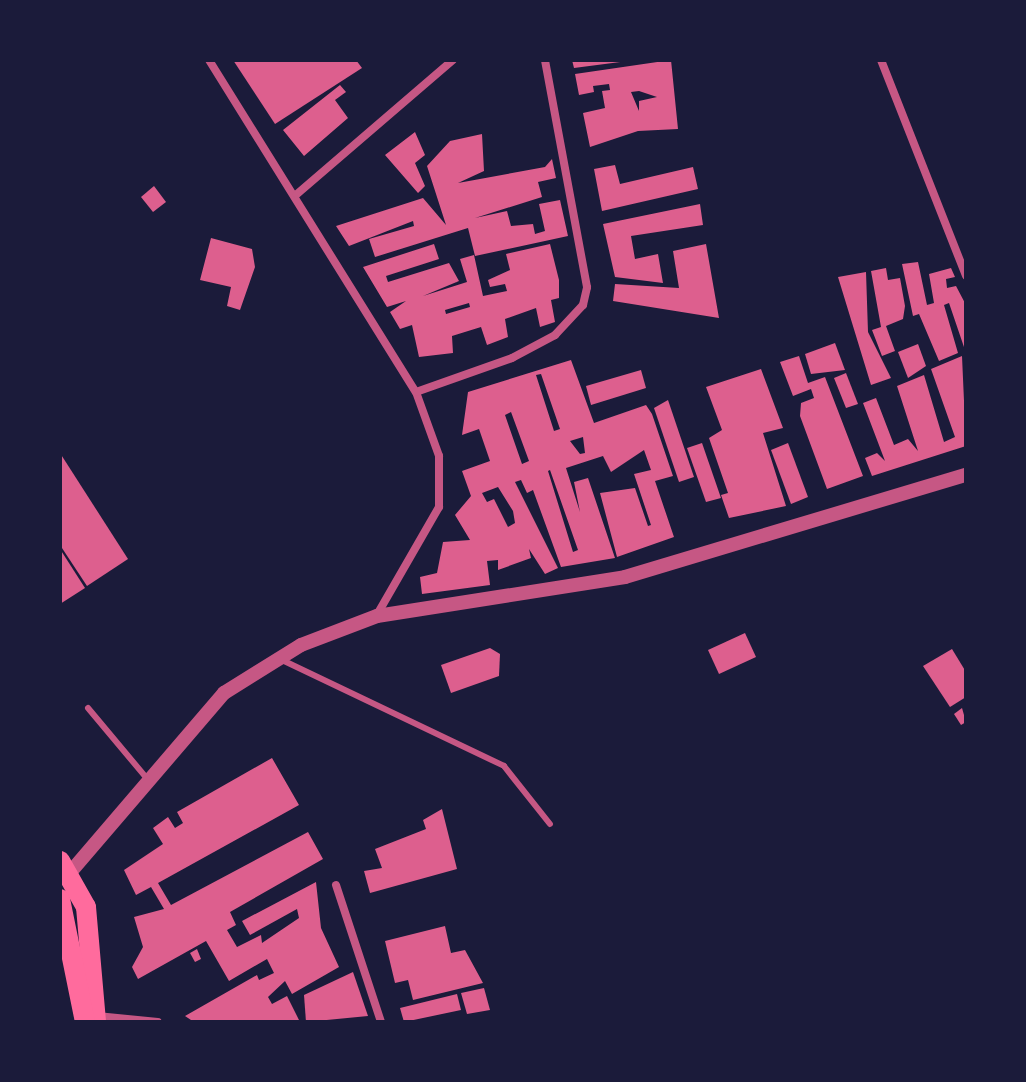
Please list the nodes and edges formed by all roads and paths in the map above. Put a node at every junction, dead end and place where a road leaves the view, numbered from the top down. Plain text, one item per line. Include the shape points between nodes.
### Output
1 (209, 60) edge
2 (453, 60) edge
3 (545, 60) edge
4 (881, 60) edge
5 (297, 194) junction
6 (966, 276) edge
7 (416, 392) junction
8 (966, 475) edge
9 (377, 616) junction
10 (277, 658) junction
11 (88, 708) dead end
12 (151, 783) junction
13 (550, 824) dead end
14 (64, 868) edge
15 (336, 885) dead end
16 (60, 899) edge
17 (93, 1020) edge
18 (158, 1022) edge
19 (381, 1022) edge

1 - 5 street
2 - 5 street
3 - 7 street via 587,287 583,305 555,335 512,358
4 - 6 street
5 - 7 street
7 - 9 street via 439,456 442,498
8 - 9 street via 625,577
9 - 10 street
10 - 12 street via 224,693
10 - 13 lane via 504,766
11 - 12 lane
12 - 14 street
14 - 17 main road via 86,907
15 - 19 street
16 - 17 main road
17 - 18 street

